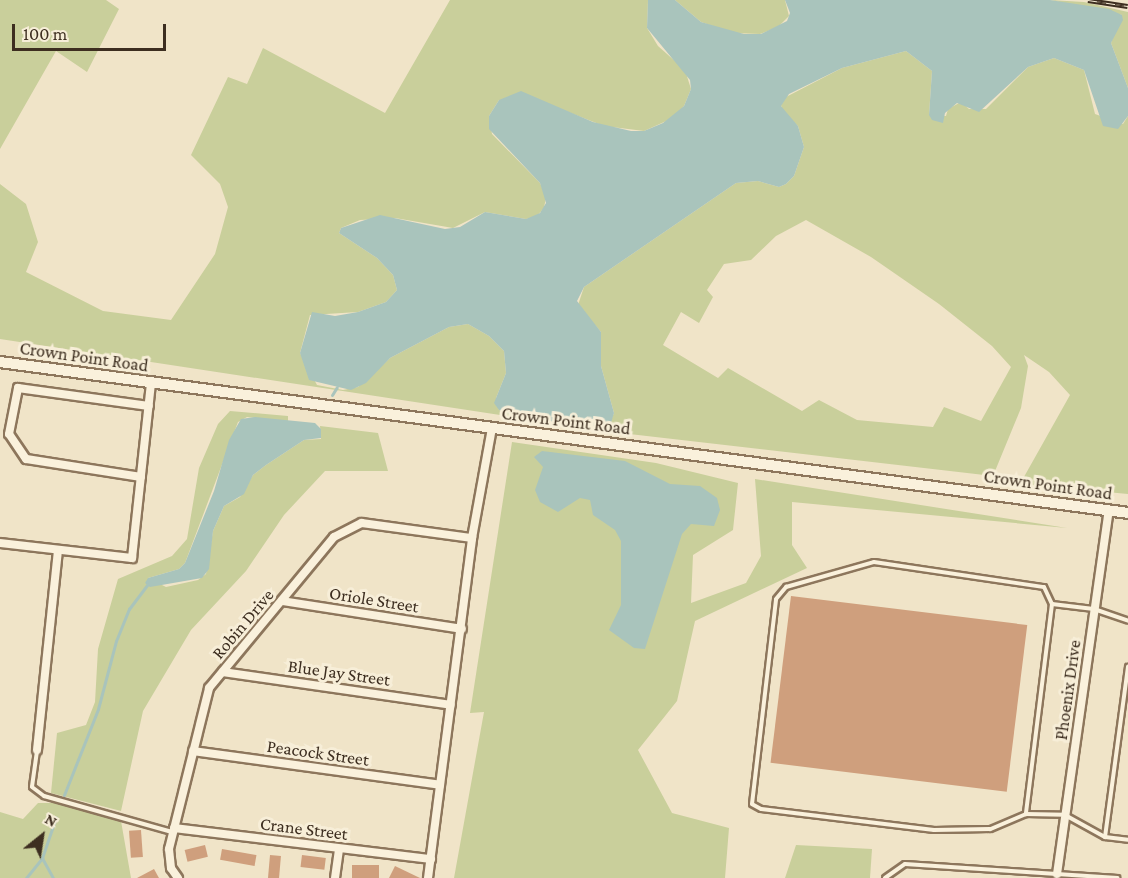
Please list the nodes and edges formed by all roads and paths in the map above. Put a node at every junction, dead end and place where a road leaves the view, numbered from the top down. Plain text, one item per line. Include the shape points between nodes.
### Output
1 (0, 362) edge
2 (150, 382) junction
3 (148, 406) junction
4 (492, 428) junction
5 (141, 477) junction
6 (1109, 510) junction
7 (1128, 513) edge
8 (472, 538) junction
9 (0, 543) edge
10 (58, 551) junction
11 (282, 601) junction
12 (1052, 604) junction
13 (1094, 609) junction
14 (1128, 621) edge
15 (462, 629) junction
16 (1128, 668) edge
17 (222, 672) junction
18 (451, 705) junction
19 (37, 750) joint
20 (193, 751) junction
21 (440, 785) junction
22 (1026, 814) junction
23 (1065, 815) junction
24 (174, 830) junction
25 (1105, 837) junction
26 (1128, 840) edge
27 (339, 849) junction
28 (431, 859) junction
29 (1057, 874) junction
30 (178, 878) edge
31 (335, 878) edge
32 (429, 878) edge
33 (885, 878) edge
34 (1118, 878) edge

1 - 2 main road, Crown Point Road
2 - 3 street
2 - 4 main road, Crown Point Road
3 - 5 street
3 - 5 street via 18,388 9,434 26,459
4 - 6 main road, Crown Point Road
4 - 8 street
5 - 10 street via 132,558
6 - 7 main road, Crown Point Road
6 - 13 street, Phoenix Drive
8 - 11 street, Robin Drive via 362,523 334,537
8 - 15 street
9 - 10 street
10 - 19 street
11 - 15 street, Oriole Street
11 - 17 street, Robin Drive
12 - 13 lane
12 - 22 lane
12 - 22 lane via 1044,587 874,562 786,587 776,599 752,789 753,804 761,809 934,830 990,829
13 - 14 lane
13 - 23 street, Phoenix Drive
15 - 18 street
16 - 25 lane
17 - 18 street, Blue Jay Street
17 - 20 street, Robin Drive via 209,688
18 - 21 street
19 - 24 lane via 32,787 44,796
20 - 21 street, Peacock Street
20 - 24 street, Robin Drive
21 - 28 street
22 - 23 lane
23 - 25 lane
23 - 29 street, Phoenix Drive
24 - 27 street, Crane Street
24 - 30 street, Robin Drive via 169,849 171,868
25 - 26 lane
27 - 28 street, Crane Street
27 - 31 street
28 - 32 street
29 - 33 lane via 905,864
29 - 34 lane

